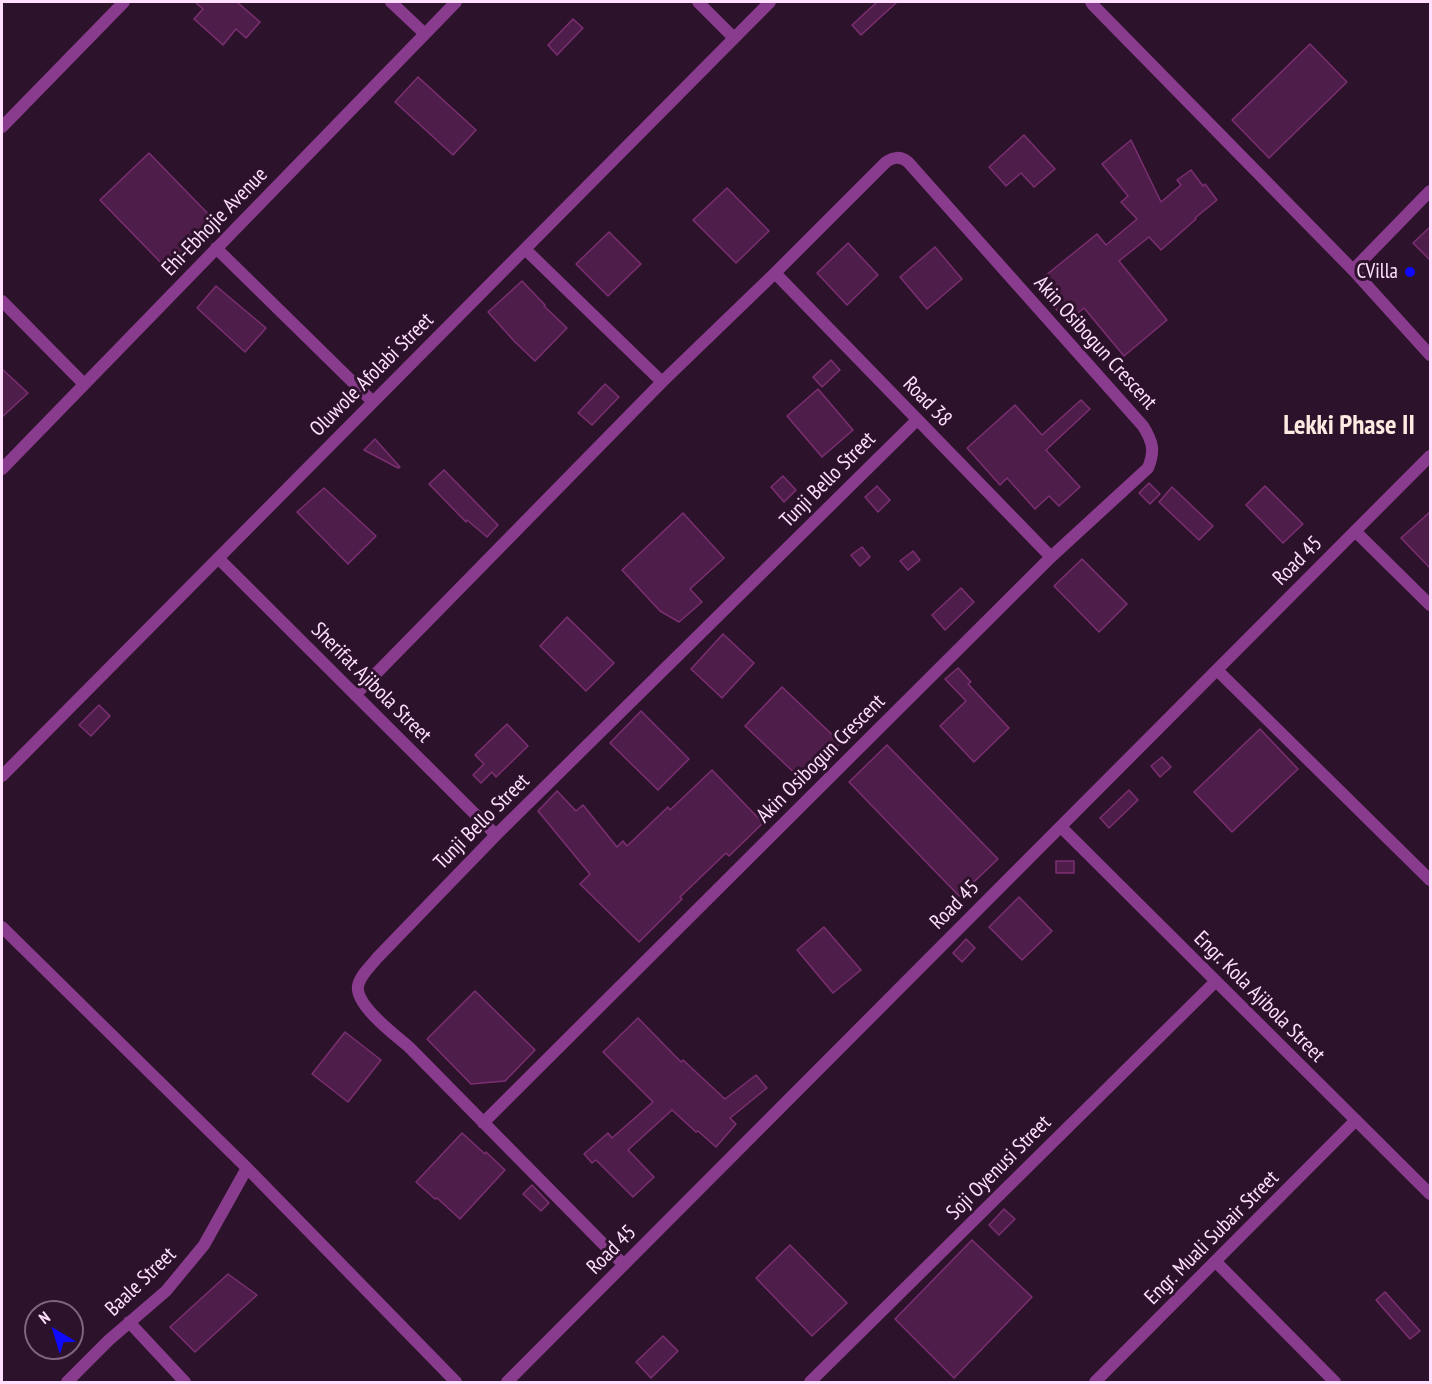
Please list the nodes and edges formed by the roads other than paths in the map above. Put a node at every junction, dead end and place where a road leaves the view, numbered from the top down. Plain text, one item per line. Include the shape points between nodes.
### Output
1 (124, 2) edge
2 (391, 2) edge
3 (456, 2) edge
4 (698, 2) edge
5 (770, 2) edge
6 (1091, 2) edge
7 (424, 34) junction
8 (734, 38) junction
9 (2, 127) edge
10 (1431, 191) edge
11 (216, 248) junction
12 (525, 249) junction
13 (1353, 270) junction
14 (775, 273) junction
15 (2, 301) edge
16 (1431, 355) edge
17 (662, 382) junction
18 (84, 384) junction
19 (373, 402) junction
20 (917, 420) junction
21 (1431, 456) edge
22 (2, 469) edge
23 (1355, 531) junction
24 (1051, 557) junction
25 (218, 558) junction
26 (1431, 605) edge
27 (1218, 670) junction
28 (355, 694) junction
29 (2, 776) edge
30 (1061, 827) junction
31 (496, 835) junction
32 (1431, 880) edge
33 (2, 927) edge
34 (1216, 981) junction
35 (1356, 1120) junction
36 (483, 1123) junction
37 (247, 1168) junction
38 (1431, 1194) edge
39 (1216, 1262) junction
40 (624, 1265) junction
41 (129, 1322) junction
42 (67, 1383) edge
43 (185, 1383) edge
44 (456, 1383) edge
45 (507, 1383) edge
46 (810, 1383) edge
47 (1095, 1383) edge
48 (1335, 1383) edge

1 - 9 street
2 - 7 street
3 - 7 street, Ehi-Ebhojie Avenue
4 - 8 street
5 - 8 street, Oluwole Afolabi Street
6 - 13 street
7 - 11 street, Ehi-Ebhojie Avenue
8 - 12 street, Oluwole Afolabi Street
10 - 13 street
11 - 18 street, Ehi-Ebhojie Avenue
11 - 19 street
12 - 17 street
12 - 19 street, Oluwole Afolabi Street
13 - 16 street
14 - 17 street, Akin Osibogun Crescent
14 - 20 street, Road 38
14 - 24 street, Akin Osibogun Crescent via 886,162 898,158 908,162 1151,439 1148,468
15 - 18 street
17 - 28 street, Akin Osibogun Crescent
18 - 22 street, Ehi-Ebhojie Avenue
19 - 25 street, Oluwole Afolabi Street
20 - 24 street, Road 38
20 - 31 street, Tunji Bello Street
21 - 23 street, Road 45
23 - 26 street
23 - 27 street, Road 45
24 - 36 street, Akin Osibogun Crescent
25 - 28 street, Sherifat Ajibola Street
25 - 29 street, Oluwole Afolabi Street
27 - 30 street, Road 45
27 - 32 street
28 - 31 street, Sherifat Ajibola Street
30 - 34 street, Engr. Kola Ajibola Street
30 - 40 street, Road 45
31 - 36 street, Tunji Bello Street via 377,958 358,989 373,1014
33 - 37 street
34 - 35 street, Engr. Kola Ajibola Street
34 - 46 street, Soji Oyenusi Street
35 - 38 street, Engr. Kola Ajibola Street
35 - 39 street, Engr. Muali Subair Street
36 - 40 street, Tunji Bello Street
37 - 41 street, Baale Street via 204,1245 166,1291
37 - 44 street
39 - 47 street, Engr. Muali Subair Street
39 - 48 street
40 - 45 street, Road 45
41 - 42 street, Baale Street
41 - 43 street

